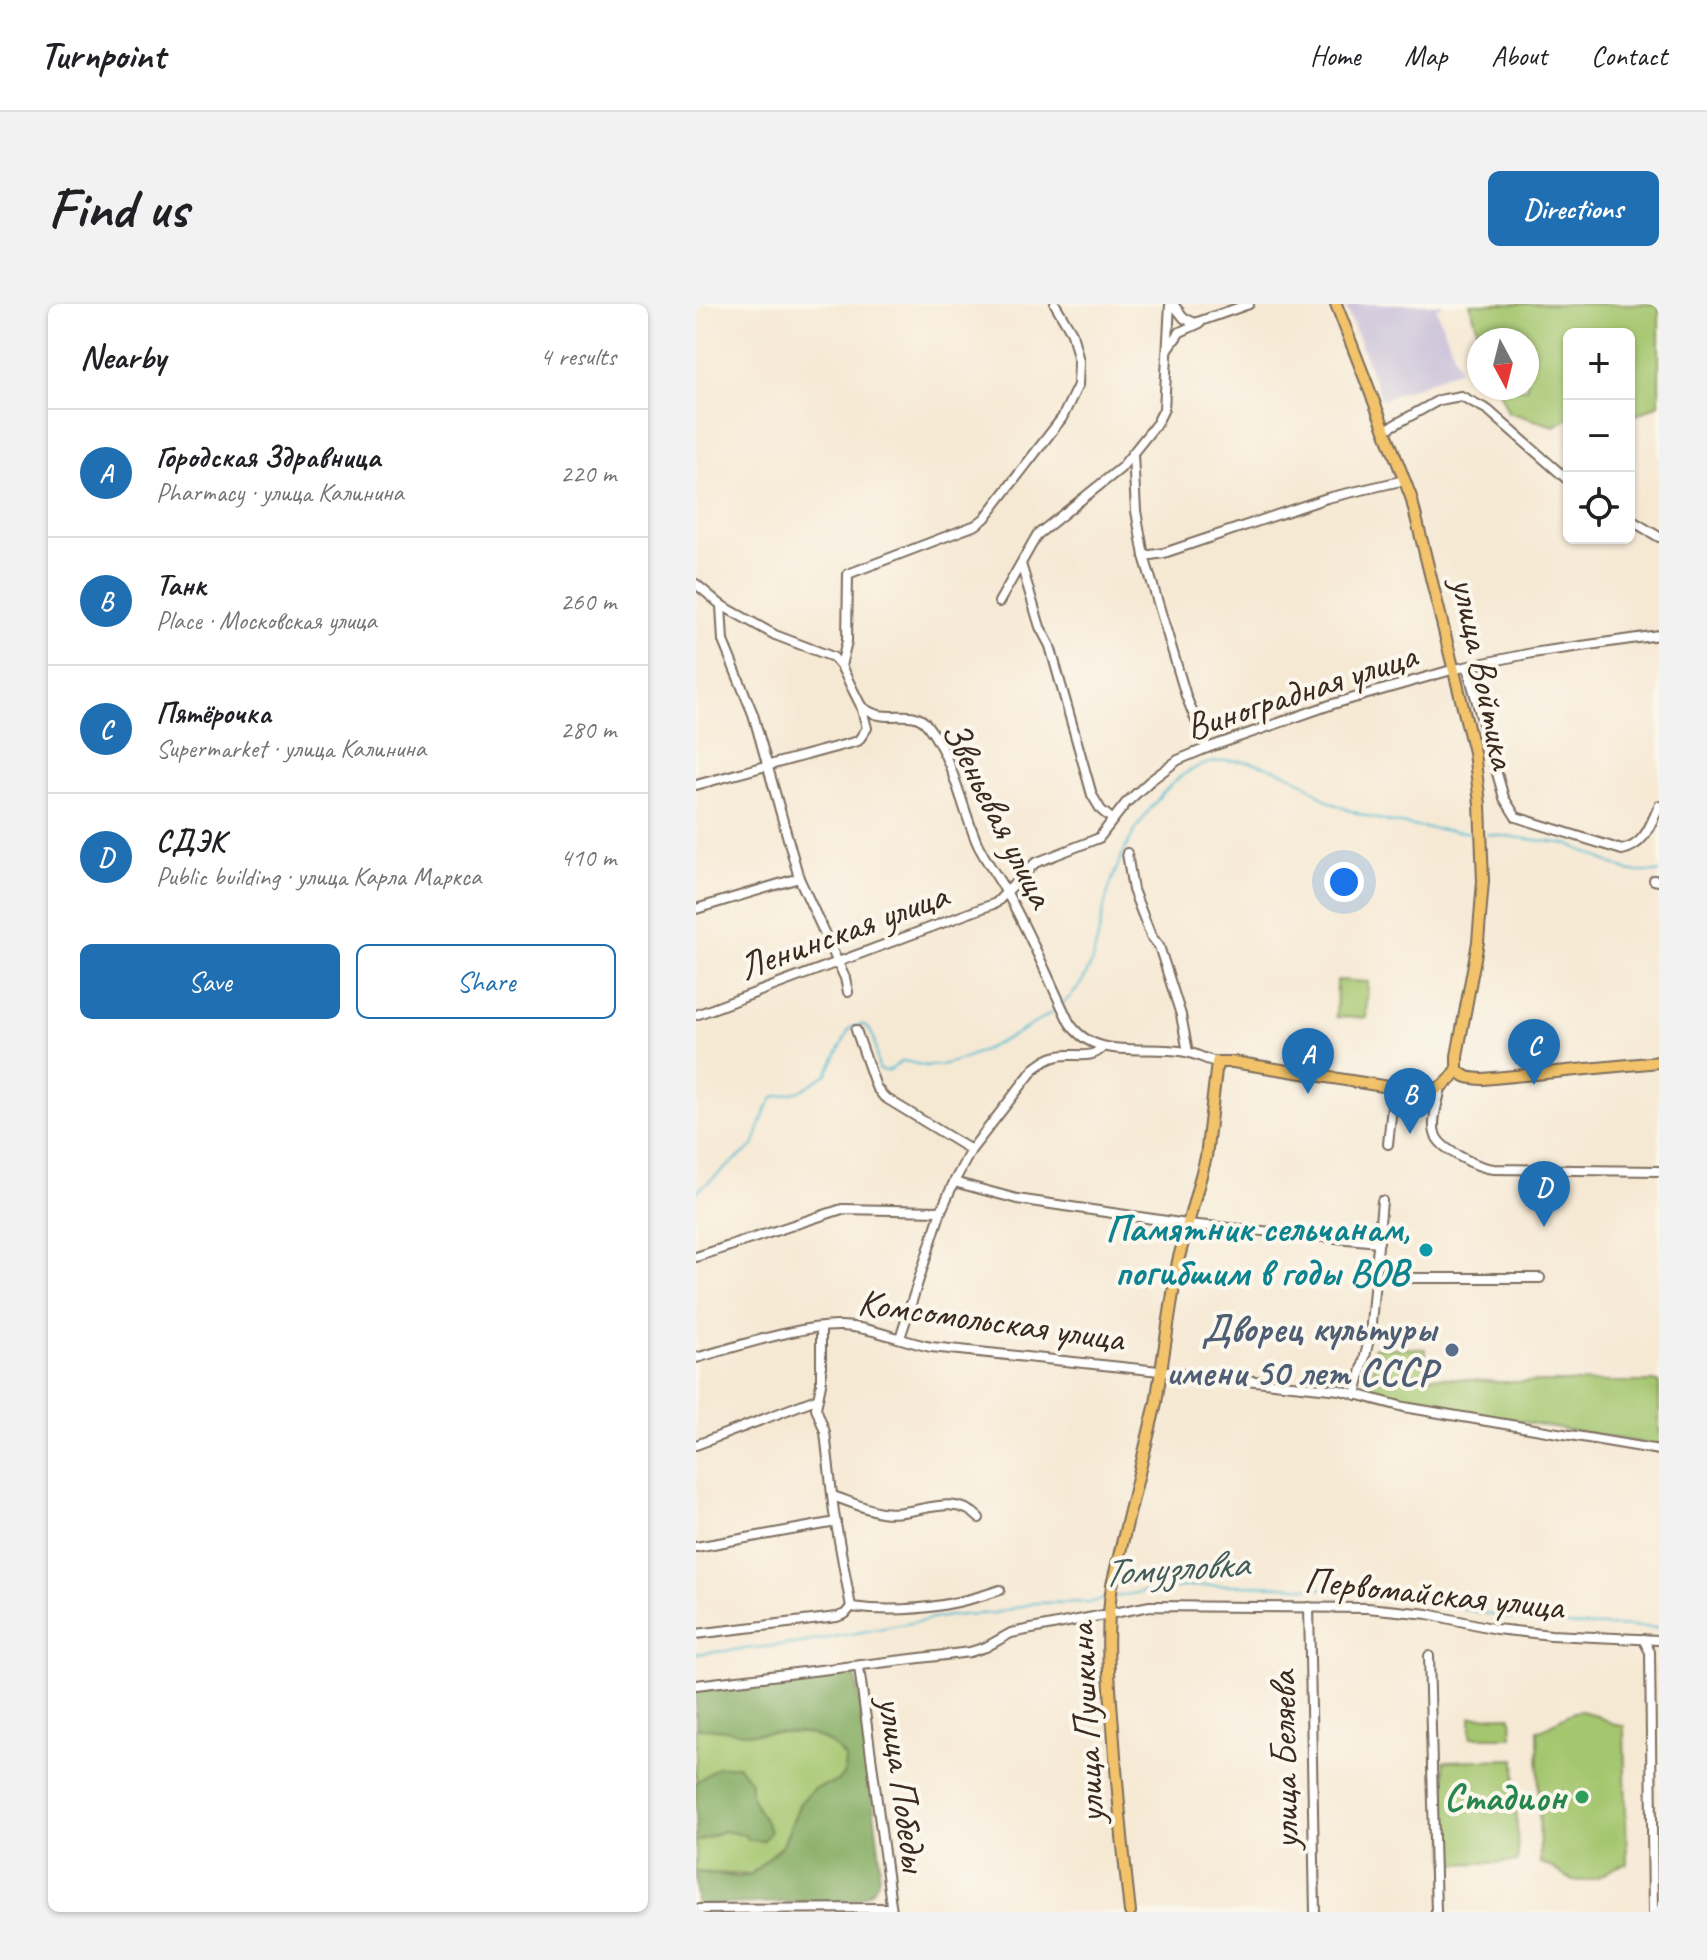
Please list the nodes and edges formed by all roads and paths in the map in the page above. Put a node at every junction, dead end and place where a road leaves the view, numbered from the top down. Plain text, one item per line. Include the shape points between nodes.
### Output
1 (1055, 304) edge
2 (1171, 304) edge
3 (1249, 304) edge
4 (1336, 304) edge
5 (1207, 320) junction
6 (1168, 350) junction
7 (1387, 429) junction
8 (1133, 454) junction
9 (1563, 476) edge
10 (1405, 480) junction
11 (1635, 523) edge
12 (1659, 537) edge
13 (1144, 556) junction
14 (1021, 564) junction
15 (696, 584) edge
16 (999, 602) dead end
17 (721, 605) junction
18 (1659, 635) edge
19 (841, 666) junction
20 (1467, 667) junction
21 (1455, 669) junction
22 (861, 706) junction
23 (1207, 748) junction
24 (768, 765) junction
25 (696, 785) edge
26 (1659, 806) edge
27 (1113, 820) junction
28 (1127, 853) dead end
29 (799, 878) junction
30 (1007, 894) junction
31 (696, 909) edge
32 (837, 962) junction
33 (848, 992) dead end
34 (696, 1015) edge
35 (856, 1030) dead end
36 (1103, 1047) junction
37 (1188, 1052) junction
38 (1217, 1062) junction
39 (1659, 1062) edge
40 (1457, 1069) junction
41 (1441, 1087) junction
42 (1394, 1088) junction
43 (1388, 1144) dead end
44 (971, 1150) junction
45 (1659, 1171) edge
46 (954, 1182) junction
47 (1382, 1201) dead end
48 (941, 1211) junction
49 (1187, 1224) junction
50 (1379, 1242) junction
51 (696, 1257) edge
52 (1377, 1278) junction
53 (1540, 1278) dead end
54 (821, 1328) junction
55 (900, 1338) junction
56 (696, 1358) edge
57 (1161, 1372) junction
58 (1356, 1395) junction
59 (816, 1399) junction
60 (696, 1445) edge
61 (1659, 1450) edge
62 (833, 1496) junction
63 (979, 1518) dead end
64 (836, 1522) junction
65 (696, 1547) edge
66 (1000, 1590) dead end
67 (851, 1607) junction
68 (1309, 1607) junction
69 (1108, 1612) junction
70 (696, 1634) edge
71 (1643, 1639) junction
72 (1659, 1640) edge
73 (1429, 1656) dead end
74 (859, 1667) junction
75 (696, 1685) edge
76 (696, 1909) edge
77 (892, 1910) edge
78 (1130, 1912) edge
79 (1315, 1912) edge
80 (1436, 1912) edge
81 (1653, 1912) edge

1 - 19 street via 1072,333 1079,361 1078,385 1062,418 976,525 848,574 847,641
2 - 5 street via 1195,323
2 - 6 street
3 - 5 street
4 - 7 main road, улица Войтика
5 - 6 street via 1180,332
6 - 8 street via 1164,409
7 - 9 street via 1439,400 1461,396 1488,410
7 - 10 main road, улица Войтика
8 - 13 street
8 - 14 street via 1037,535
10 - 13 street via 1327,498
10 - 21 main road, улица Войтика
11 - 12 street
13 - 23 street
14 - 16 street
14 - 27 street via 1092,795
15 - 17 street
17 - 19 street via 788,642 833,657
17 - 24 street via 723,641
18 - 20 street, Виноградная улица
19 - 22 street
20 - 21 street, Виноградная улица
20 - 26 street via 1504,798 1516,817 1622,850 1642,840
21 - 23 street, Виноградная улица
21 - 40 main road, улица Войтика via 1474,752 1483,881
22 - 24 street via 867,728 858,741
22 - 30 street, Звеньевая улица via 878,717 911,715 927,724 947,760 988,865
23 - 27 street, Виноградная улица via 1178,760 1150,781
24 - 25 street
24 - 29 street
27 - 30 street, Виноградная улица via 1089,844 1035,863
28 - 37 street via 1133,890 1159,946
29 - 31 street
29 - 32 street
30 - 32 street, Ленинская улица via 980,910
30 - 36 street, Звеньевая улица via 1078,1036
32 - 33 street
32 - 34 street, Ленинская улица
35 - 44 street via 884,1097
36 - 37 street
36 - 44 street via 1091,1055 1057,1056 1034,1069
37 - 38 street
38 - 42 main road
38 - 49 main road, улица Пушкина via 1206,1157
39 - 40 main road via 1483,1079 1462,1076
40 - 41 main road
41 - 42 main road via 1431,1092
41 - 45 street via 1435,1134 1476,1166
42 - 43 street
44 - 46 street
46 - 48 street
46 - 49 street via 1017,1199
47 - 50 street
48 - 51 street via 842,1209
48 - 55 street
49 - 50 street
49 - 57 main road, улица Пушкина
50 - 52 street
52 - 53 street
52 - 58 street
54 - 55 street, Комсомольская улица via 843,1326
54 - 56 street, Комсомольская улица
54 - 59 street
55 - 57 street, Комсомольская улица via 931,1347
57 - 58 street, Комсомольская улица
57 - 69 main road, улица Пушкина
58 - 61 street, Комсомольская улица
59 - 60 street
59 - 62 street
62 - 63 street via 882,1513 964,1506
62 - 64 street
64 - 65 street
64 - 67 street
66 - 67 street via 920,1609
67 - 70 street via 837,1617
68 - 69 street, Первомайская улица via 1150,1606
68 - 71 street, Первомайская улица via 1428,1614 1551,1635
68 - 79 street, улица Беляева
69 - 74 street, улица Победы via 1011,1633 970,1652
69 - 78 main road, улица Пушкина via 1117,1794
71 - 72 street, Первомайская улица
71 - 81 street via 1650,1652
73 - 80 street
74 - 75 street, улица Победы
74 - 77 street, улица Победы
76 - 77 street, улица Победы

